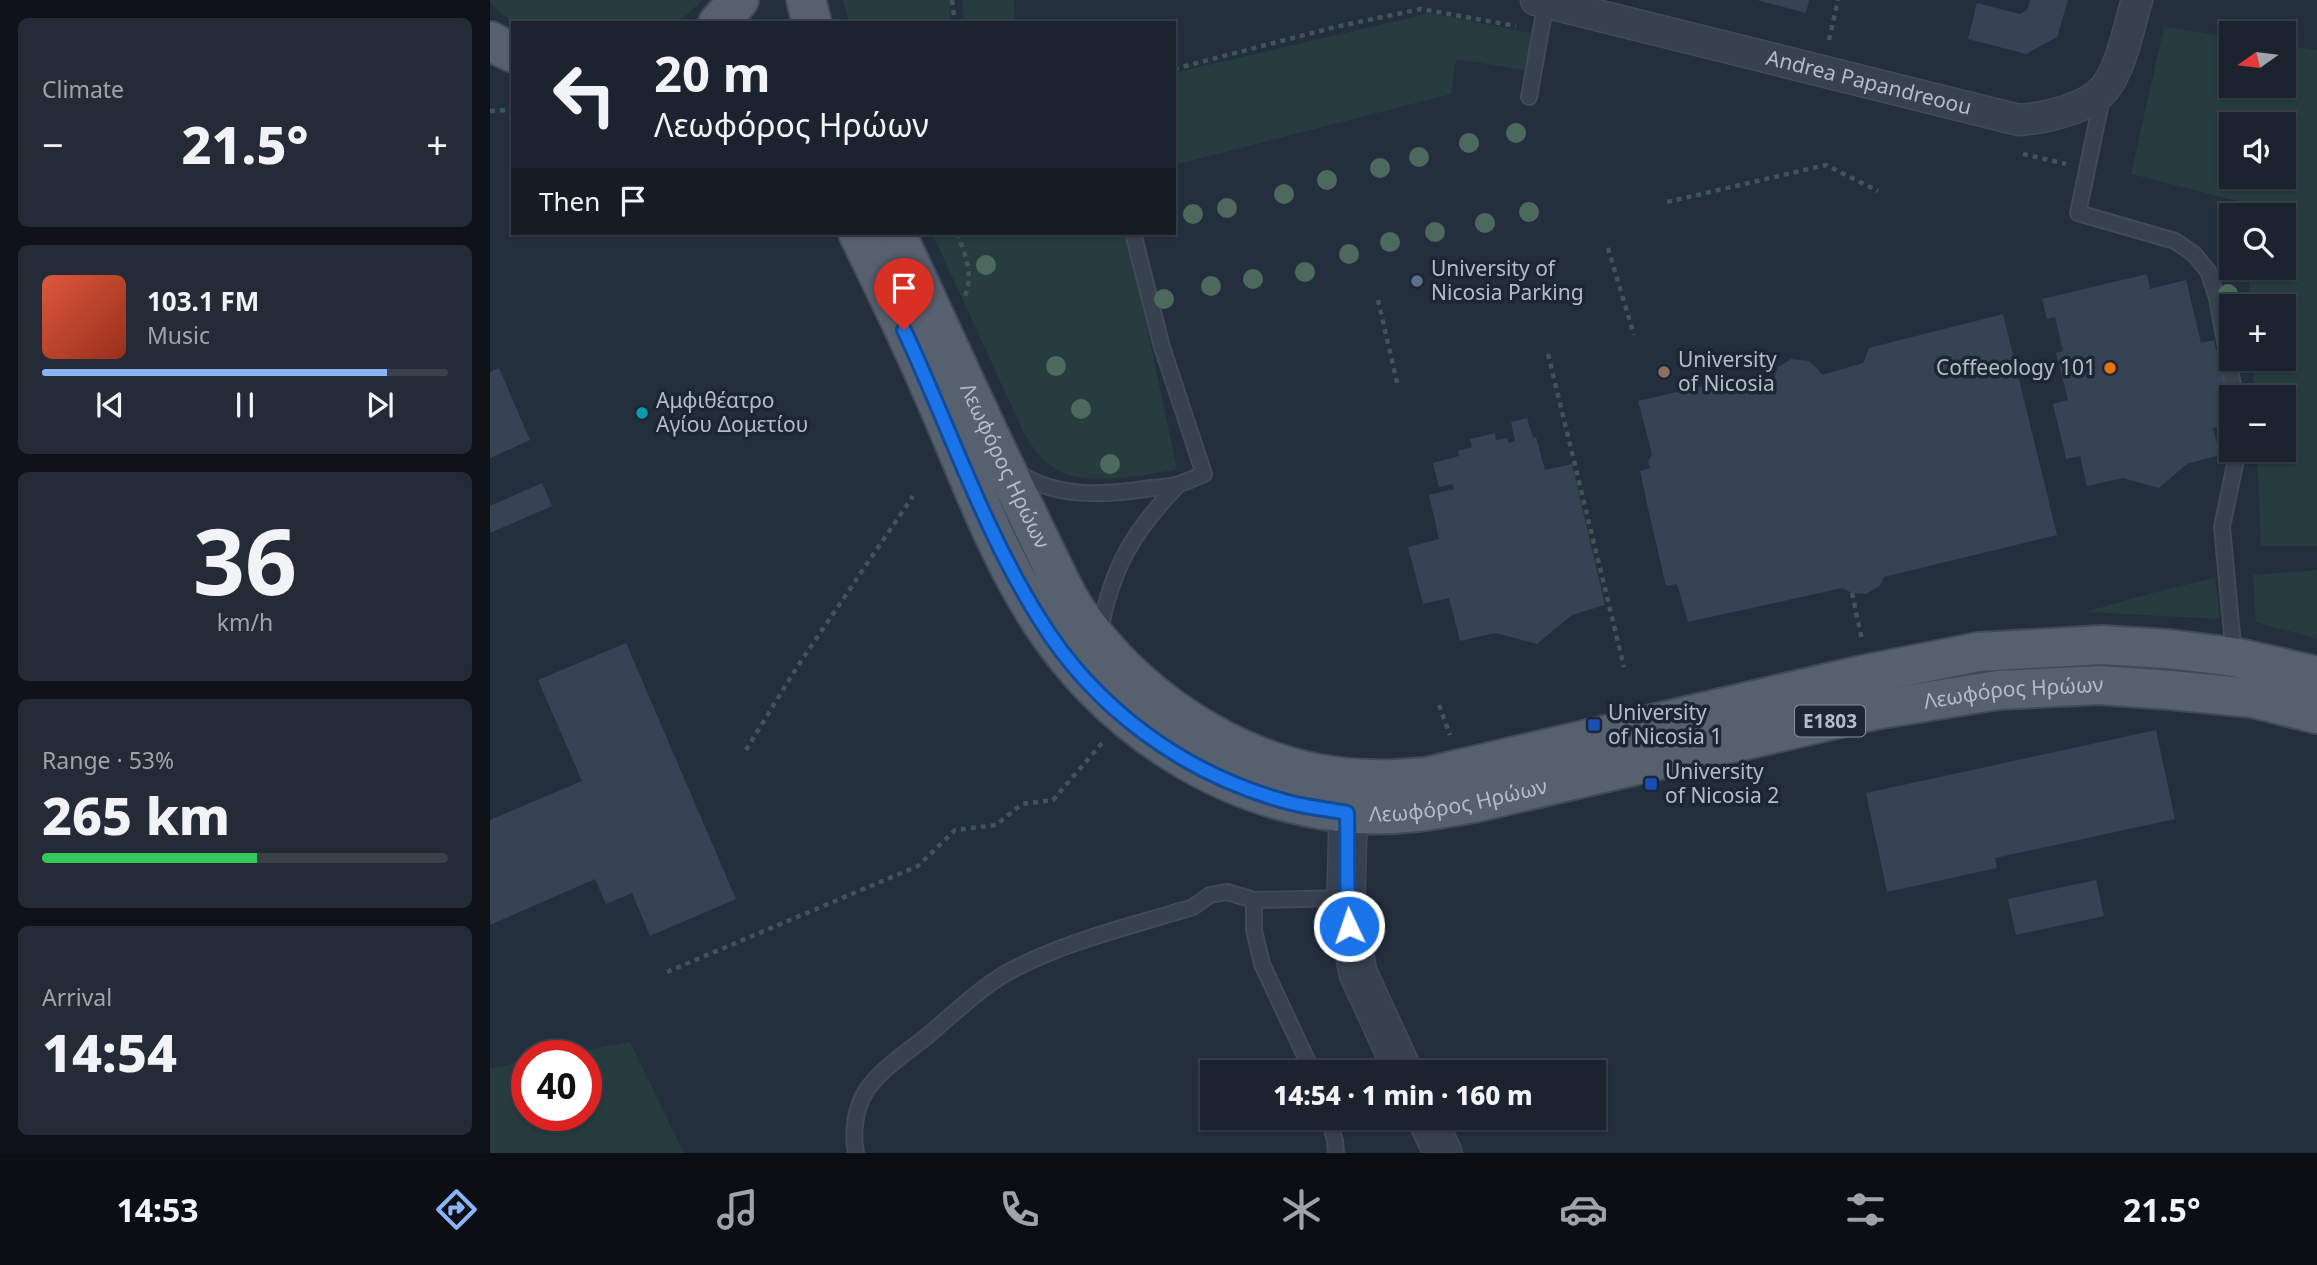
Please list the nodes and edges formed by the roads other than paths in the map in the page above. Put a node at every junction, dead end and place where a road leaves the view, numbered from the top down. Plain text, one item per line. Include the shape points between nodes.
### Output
1 (738, 0) edge
2 (806, 0) edge
3 (2137, 0) edge
4 (1541, 1) edge
5 (720, 21) edge
6 (811, 21) edge
7 (490, 41) edge
8 (511, 52) edge
9 (511, 62) edge
10 (490, 66) edge
11 (2104, 90) junction
12 (1529, 97) dead end
13 (859, 235) edge
14 (897, 235) edge
15 (1134, 235) edge
16 (2233, 385) edge
17 (990, 436) junction
18 (2236, 462) edge
19 (1178, 485) junction
20 (1098, 640) junction
21 (2234, 657) junction
22 (2317, 676) edge
23 (2317, 714) edge
24 (1348, 795) junction
25 (1346, 898) junction
26 (1254, 900) junction
27 (1307, 1060) edge
28 (1398, 1060) edge
29 (1332, 1130) edge
30 (1432, 1130) edge
31 (856, 1153) edge
32 (1336, 1153) edge
33 (1443, 1153) edge

1 - 5 main road
2 - 6 main road
3 - 11 street via 2114,73
4 - 11 street, Andrea Papandreoou via 2019,120 2062,112
4 - 12 lane
7 - 8 main road
9 - 10 street
11 - 16 lane via 2078,213 2175,241 2194,254 2208,271 2217,298
13 - 24 main road, Λεωφόρος Ηρώων / E1803 via 1011,568 1040,620 1076,669 1117,712 1175,754 1249,789 1286,802
14 - 17 main road, Λεωφόρος Ηρώων / E1803
15 - 19 lane via 1162,347 1204,474
17 - 19 lane via 1009,465 1045,486 1111,494
17 - 20 main road, Λεωφόρος Ηρώων / E1803 via 1065,592
18 - 21 lane via 2222,527
19 - 20 lane via 1158,505 1122,559
20 - 24 main road, Λεωφόρος Ηρώων / E1803 via 1136,680 1177,713 1230,744
21 - 22 main road, Λεωφόρος Ηρώων / E1803
21 - 24 main road, Λεωφόρος Ηρώων / E1803 via 2102,645 1978,652 1426,777 1373,779
23 - 24 main road, Λεωφόρος Ηρώων / E1803 via 2253,698 2158,689 2099,685 1998,690 1875,710 1424,812 1386,815
24 - 25 street
25 - 26 lane
25 - 28 street via 1358,973
26 - 27 lane via 1254,930 1262,964
26 - 31 lane via 1227,892 1210,895 1193,907 1018,966 963,1006 866,1092 853,1138
29 - 32 lane
30 - 33 street

